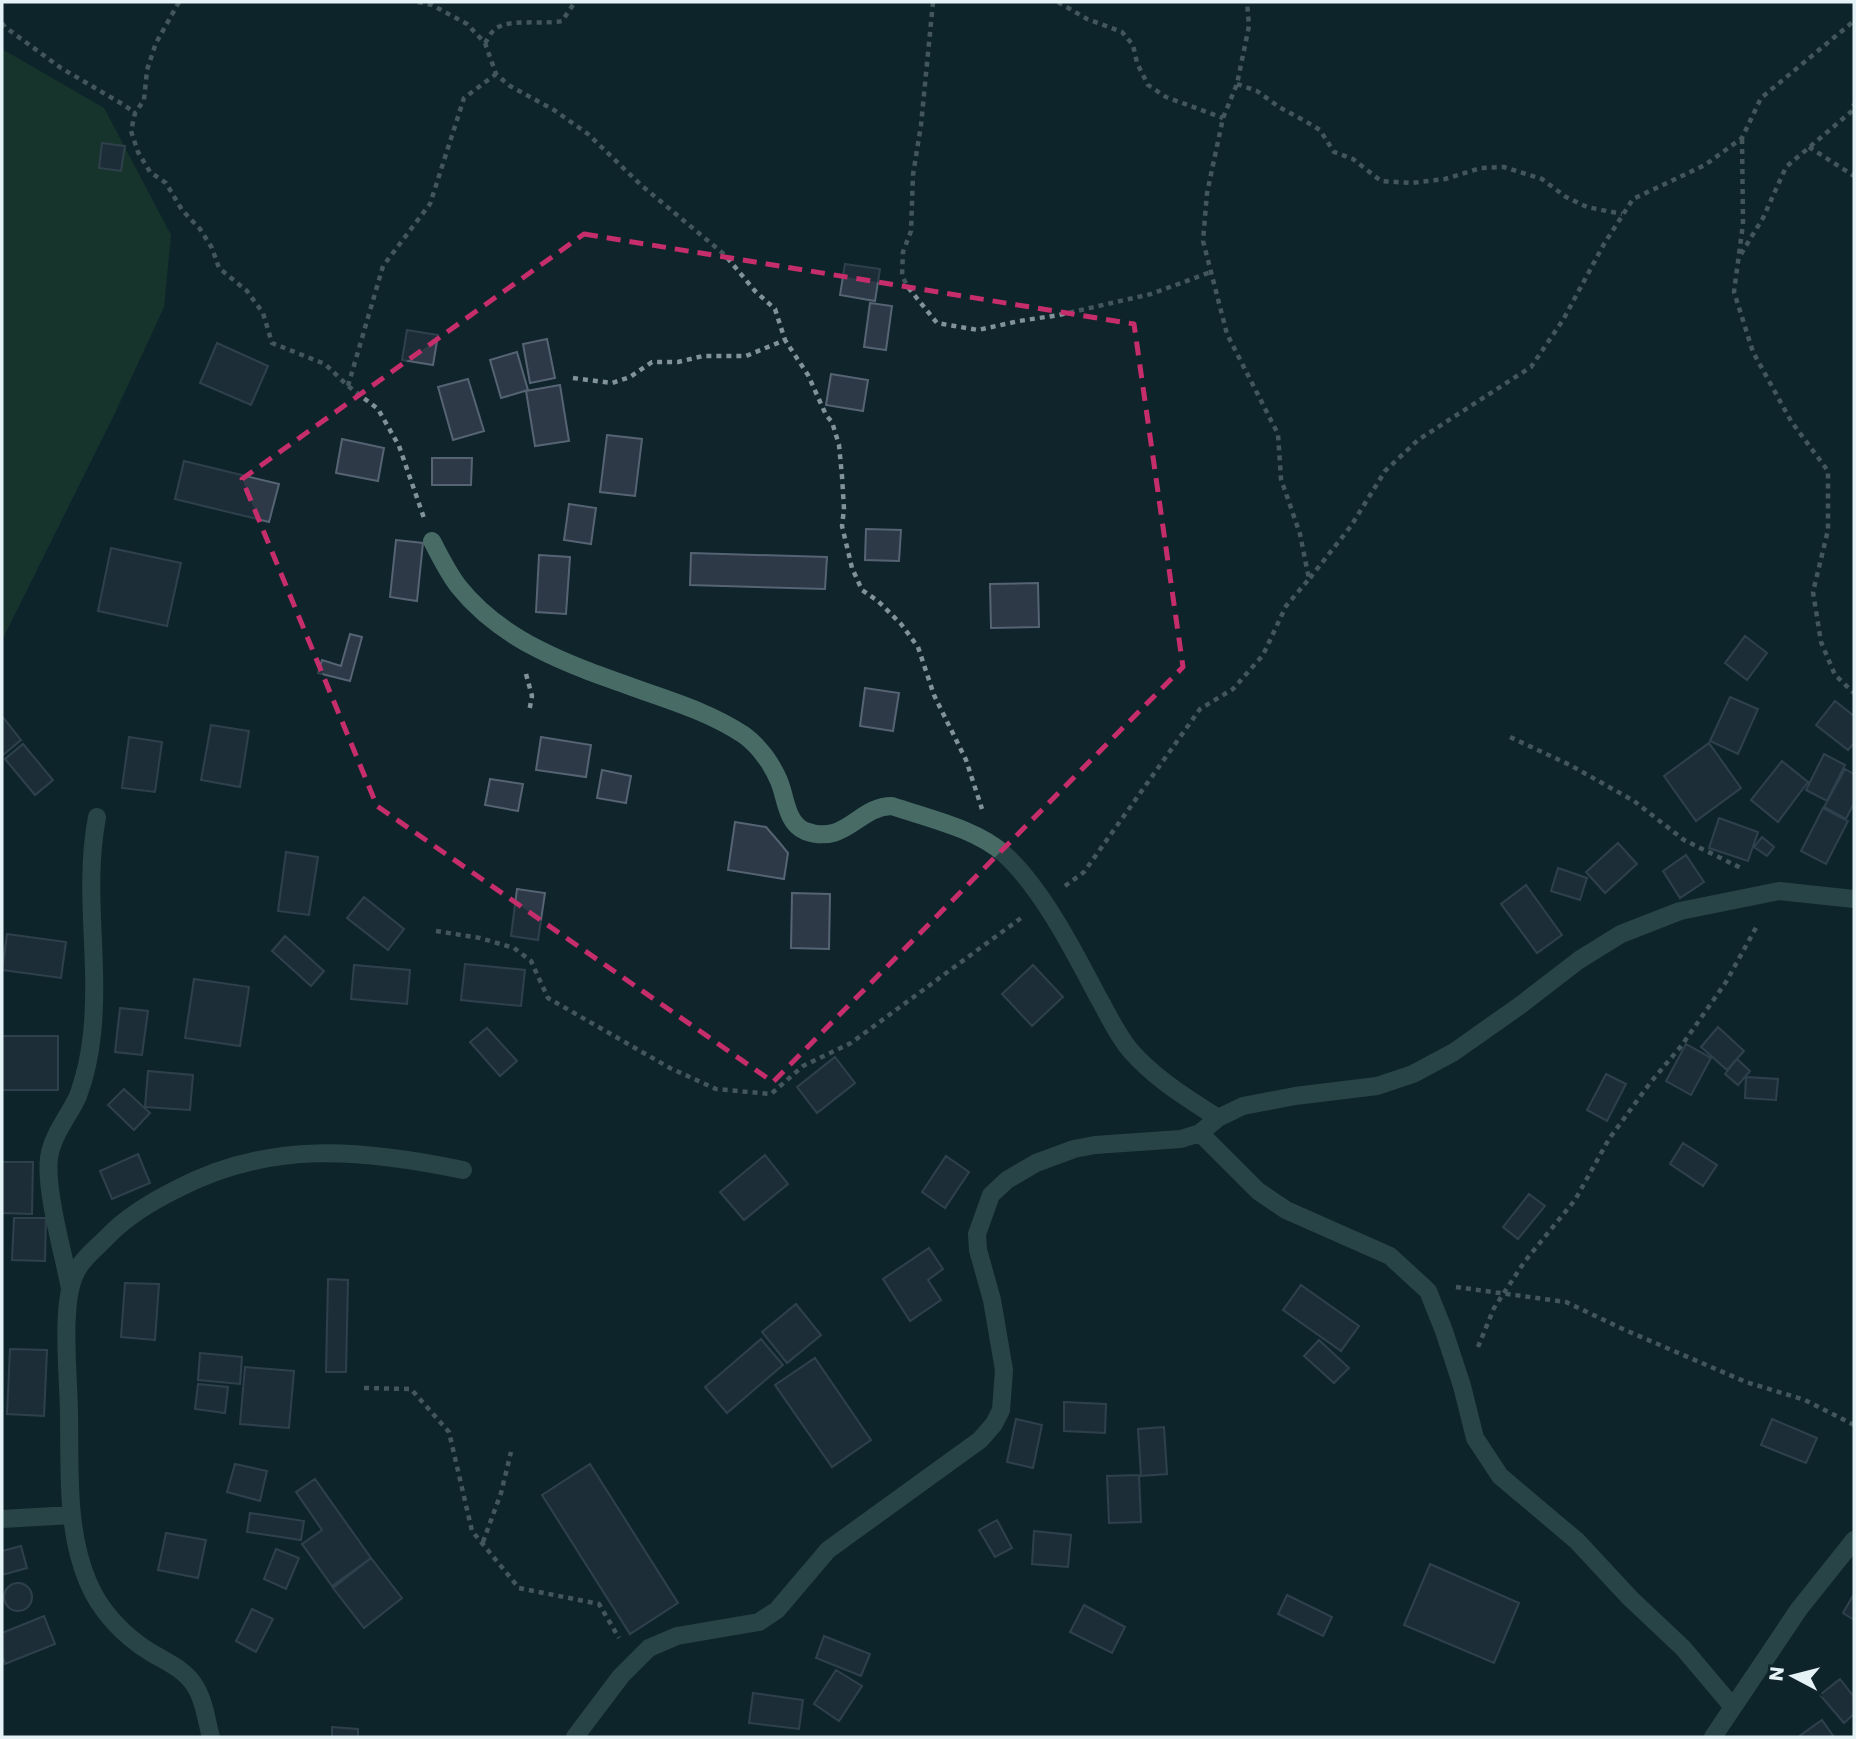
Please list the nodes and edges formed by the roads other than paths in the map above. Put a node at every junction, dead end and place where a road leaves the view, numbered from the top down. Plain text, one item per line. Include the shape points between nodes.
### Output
1 (432, 541) road end
2 (97, 817) dead end
3 (1854, 900) edge
4 (1218, 1118) junction
5 (1200, 1133) junction
6 (463, 1170) dead end
7 (70, 1289) junction
8 (72, 1515) junction
9 (2, 1519) edge
10 (1854, 1540) edge
11 (1732, 1706) junction
12 (211, 1737) edge
13 (575, 1737) edge
14 (1713, 1737) edge

1 - 4 street via 458,586 505,630 580,669 699,710 746,736 769,762 791,820 801,829 830,834 873,809 892,806 995,846 1043,902 1131,1050 1169,1085
2 - 7 street via 90,888 92,1036 78,1095 49,1159 50,1188
3 - 4 street via 1779,891 1680,911 1621,934 1454,1052 1413,1074 1377,1086 1243,1106
4 - 5 street
5 - 11 street via 1258,1191 1286,1210 1390,1256 1427,1291 1462,1386 1475,1438 1500,1476 1577,1541 1683,1648
5 - 13 street via 1181,1139 1074,1149 1036,1163 991,1195 977,1234 1004,1370 1001,1410 994,1423 980,1440 828,1550 777,1610 759,1622 677,1636 649,1648
6 - 7 street via 337,1152 274,1156 228,1166 174,1190 123,1221 83,1261
7 - 8 street
8 - 9 street
8 - 12 street via 80,1560 96,1598 134,1641 191,1680 200,1694
10 - 11 street
11 - 14 street

